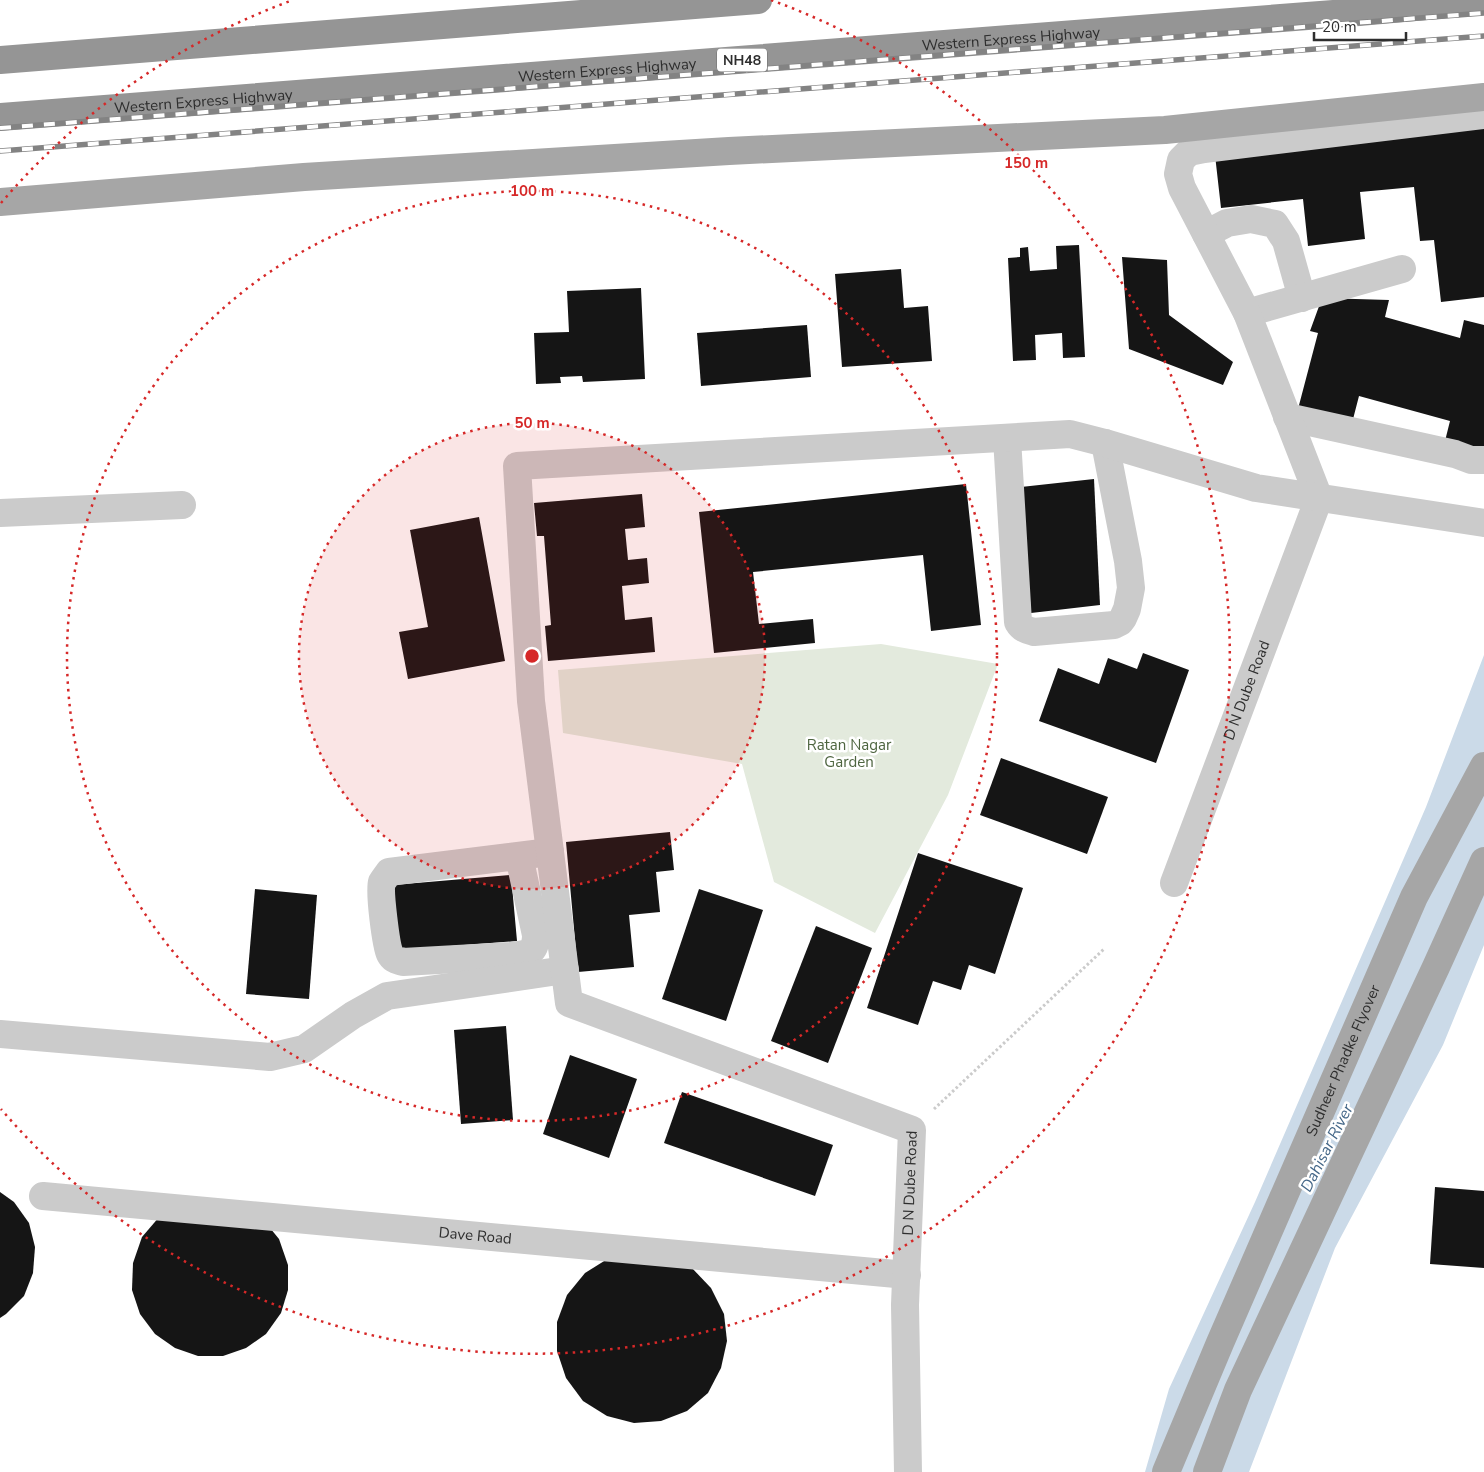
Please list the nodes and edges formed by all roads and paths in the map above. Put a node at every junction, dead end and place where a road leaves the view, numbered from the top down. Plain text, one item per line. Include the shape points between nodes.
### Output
1 (758, 0) edge
2 (1484, 1) edge
3 (0, 60) edge
4 (1484, 97) edge
5 (1484, 115) edge
6 (0, 117) edge
7 (0, 202) edge
8 (1206, 234) junction
9 (1402, 269) dead end
10 (1302, 298) junction
11 (1247, 314) junction
12 (1287, 417) junction
13 (1007, 438) junction
14 (1105, 442) junction
15 (1484, 460) edge
16 (1319, 498) junction
17 (182, 505) dead end
18 (0, 513) edge
19 (1484, 523) edge
20 (1484, 766) edge
21 (550, 852) junction
22 (519, 856) junction
23 (1484, 861) edge
24 (1174, 883) dead end
25 (1104, 948) dead end
26 (565, 970) junction
27 (0, 1034) edge
28 (912, 1130) junction
29 (44, 1196) dead end
30 (907, 1275) junction
31 (908, 1472) edge
32 (1166, 1472) edge
33 (1207, 1472) edge

1 - 3 highway
2 - 6 highway, Western Express Highway / NH48
4 - 7 main road via 1165,130 324,175
5 - 8 street via 1190,152 1181,160 1178,174
8 - 10 street via 1227,222 1252,220 1275,224 1286,241
8 - 11 street
9 - 10 street
10 - 11 street
11 - 12 street
12 - 15 street via 1471,460
12 - 16 street
13 - 14 street via 1070,434
13 - 14 street via 1018,622 1021,627 1034,632 1114,625 1120,622 1127,609 1131,588 1128,561
13 - 21 street via 517,466 531,701
14 - 16 street via 1256,488
16 - 19 street
16 - 24 street, D N Dube Road
17 - 18 street
20 - 32 main road, Sudheer Phadke Flyover via 1414,896
21 - 22 street
21 - 26 street
22 - 22 street via 389,872 382,883 381,898 391,956 403,962 529,953 534,948 536,935
23 - 33 main road via 1238,1390
25 - 28 path, D N Dube Road
26 - 27 street via 387,996 304,1049 270,1057
26 - 28 street via 569,1003
28 - 30 street, D N Dube Road
29 - 30 street, Dave Road
30 - 31 street, D N Dube Road

